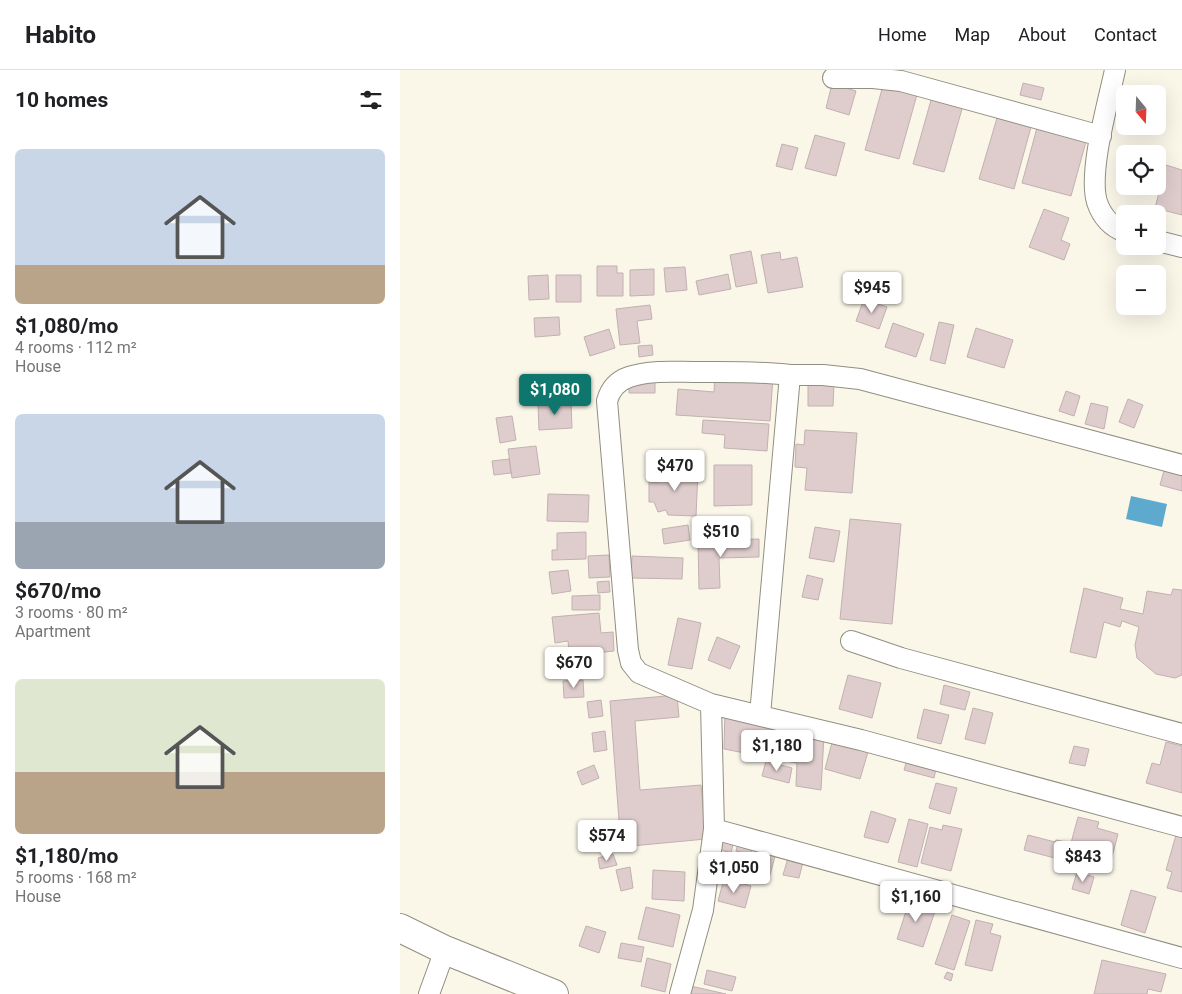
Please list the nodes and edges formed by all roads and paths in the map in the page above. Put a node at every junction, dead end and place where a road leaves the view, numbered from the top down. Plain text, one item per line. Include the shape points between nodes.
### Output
1 (1115, 70) edge
2 (833, 78) dead end
3 (1101, 136) junction
4 (1116, 228) edge
5 (1166, 243) edge
6 (1182, 247) edge
7 (790, 375) junction
8 (1182, 465) edge
9 (850, 641) dead end
10 (712, 704) junction
11 (760, 715) junction
12 (1182, 734) edge
13 (1182, 827) edge
14 (714, 829) junction
15 (400, 928) edge
16 (445, 950) junction
17 (1182, 958) edge
18 (429, 994) edge
19 (554, 994) edge
20 (680, 994) edge

1 - 3 street
2 - 3 street via 901,81
3 - 4 street via 1094,182 1097,202 1103,216
5 - 6 street
7 - 8 street via 860,379
7 - 10 street via 657,372 629,376 618,382 607,401 631,663 639,673
7 - 11 street
9 - 12 street via 901,658
10 - 11 street
10 - 14 street
11 - 13 street
14 - 17 street
14 - 20 street via 702,910
15 - 16 street
16 - 18 street
16 - 19 street

